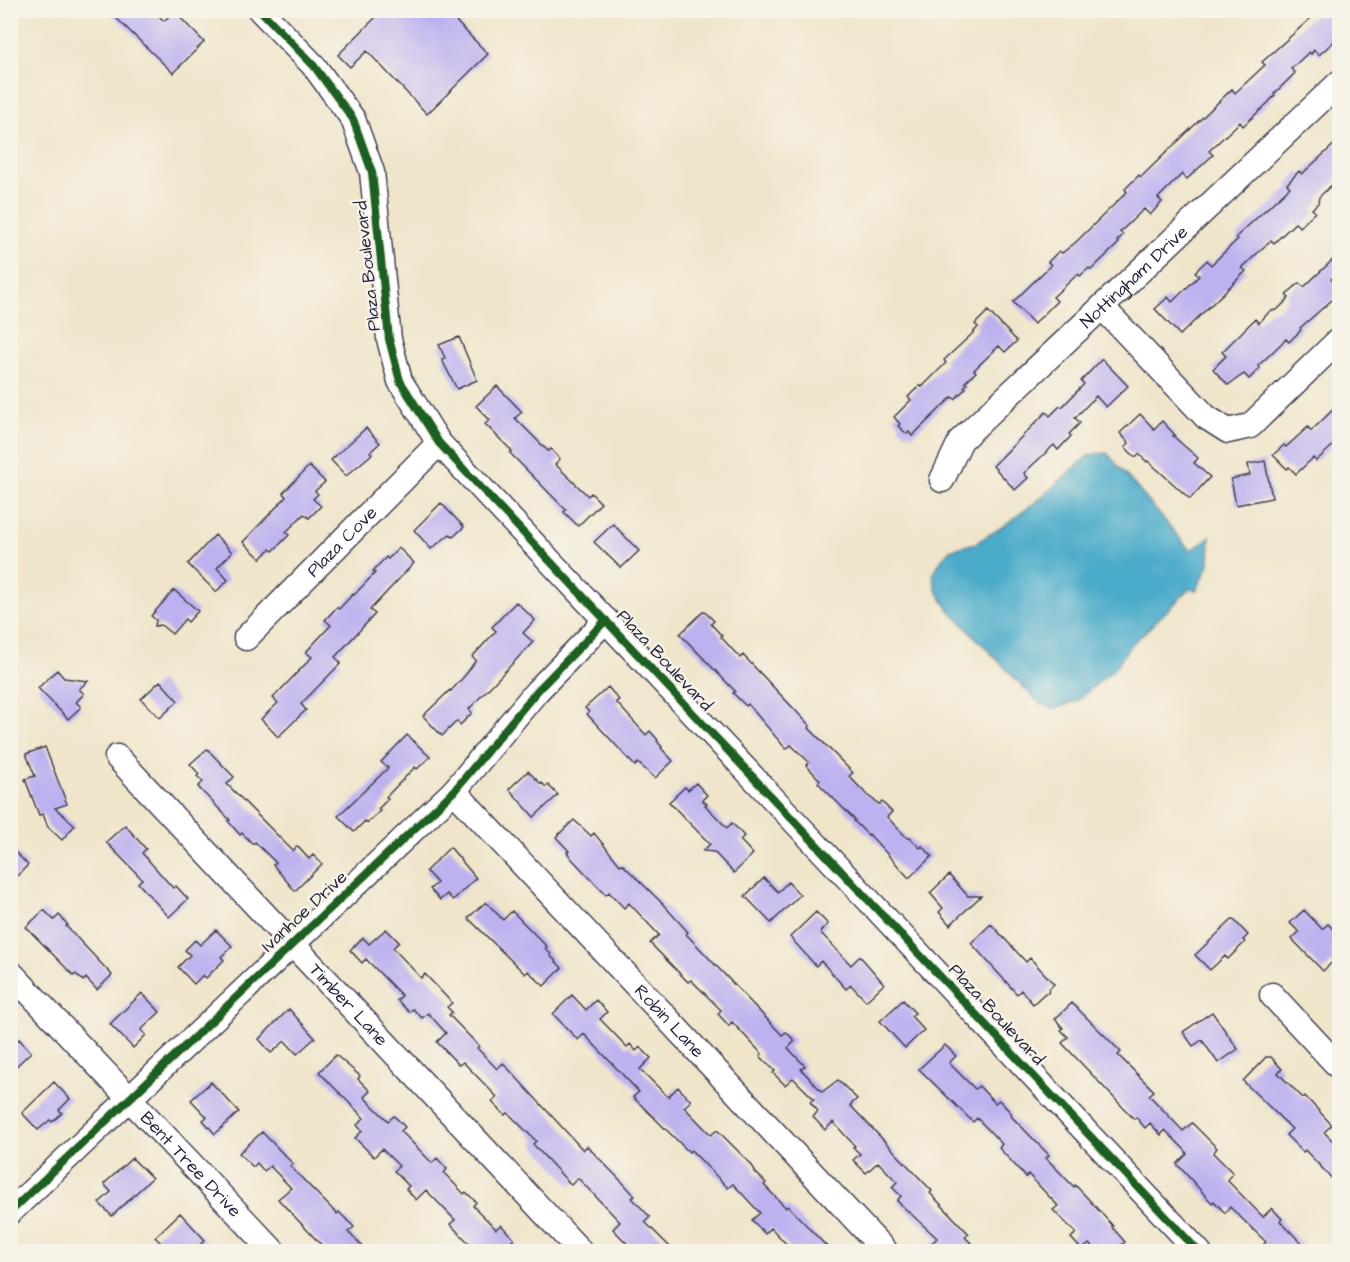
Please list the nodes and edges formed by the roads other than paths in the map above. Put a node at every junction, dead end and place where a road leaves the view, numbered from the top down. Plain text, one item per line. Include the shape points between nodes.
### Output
1 (260, 10) edge
2 (1340, 82) edge
3 (1102, 307) junction
4 (1340, 339) edge
5 (439, 443) junction
6 (942, 480) dead end
7 (606, 620) junction
8 (246, 638) dead end
9 (117, 758) dead end
10 (453, 791) junction
11 (292, 943) junction
12 (10, 972) edge
13 (1272, 995) dead end
14 (1340, 1068) edge
15 (130, 1099) junction
16 (10, 1212) edge
17 (274, 1251) edge
18 (581, 1251) edge
19 (886, 1251) edge
20 (1199, 1251) edge

1 - 5 street, Plaza Boulevard via 314,66 353,119 372,172 390,339 400,381
2 - 3 street, Nottingham Drive
3 - 4 street via 1206,417 1228,430 1250,426
3 - 6 street, Nottingham Drive via 961,440
5 - 7 street, Plaza Boulevard
5 - 8 street, Plaza Cove
7 - 10 street, Ivanhoe Drive via 537,691
7 - 20 street, Plaza Boulevard
9 - 11 street, Timber Lane
10 - 11 street, Ivanhoe Drive
10 - 19 street, Robin Lane
11 - 15 street, Ivanhoe Drive
11 - 18 street, Timber Lane
12 - 15 street, Bent Tree Drive
13 - 14 street
15 - 16 street, Ivanhoe Drive
15 - 17 street, Bent Tree Drive

